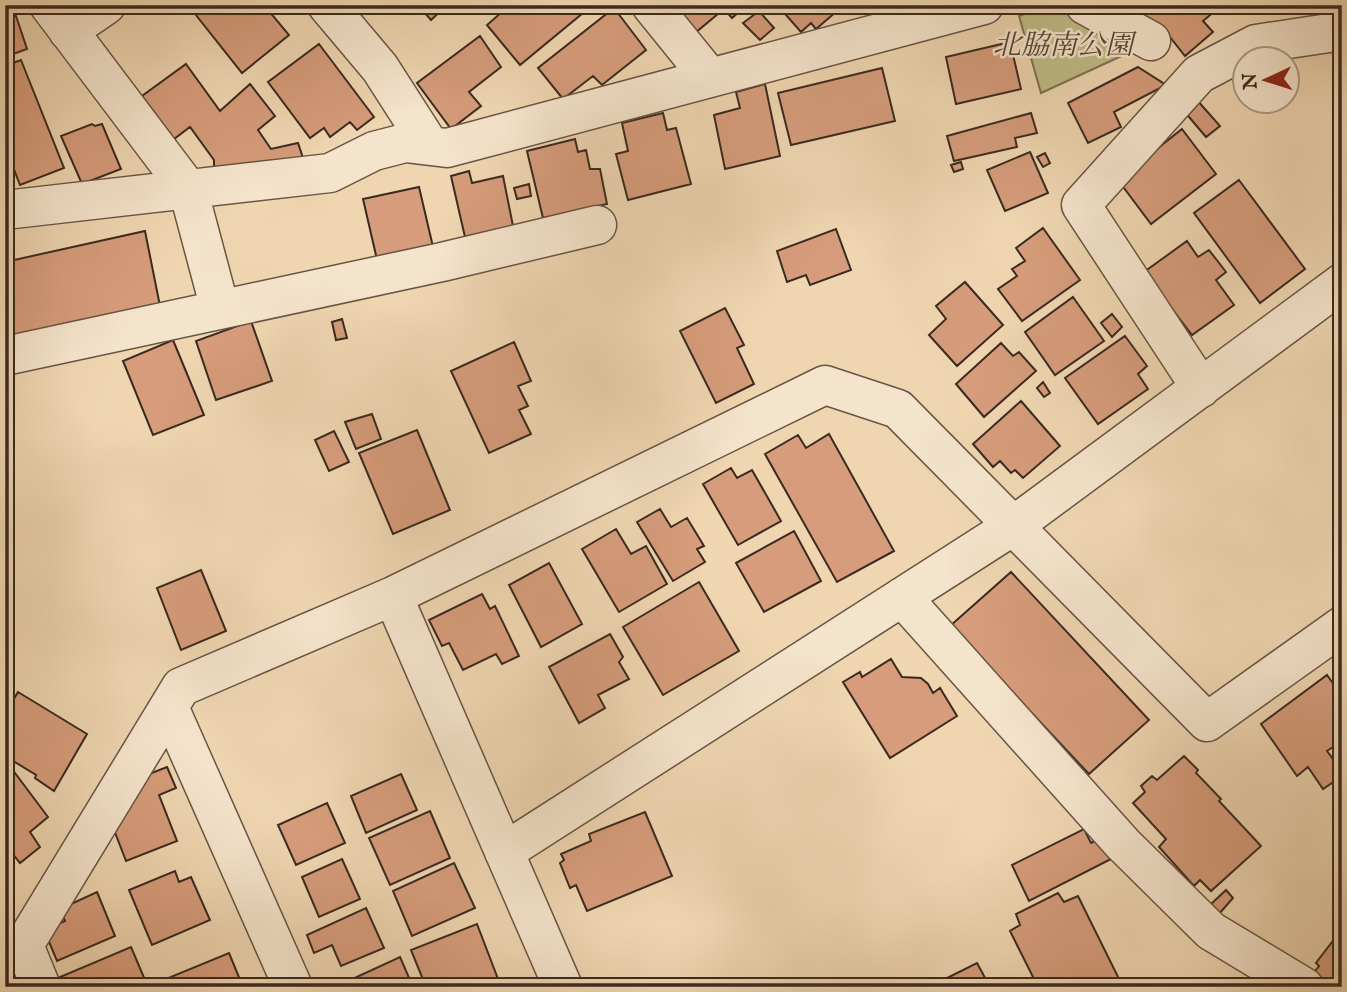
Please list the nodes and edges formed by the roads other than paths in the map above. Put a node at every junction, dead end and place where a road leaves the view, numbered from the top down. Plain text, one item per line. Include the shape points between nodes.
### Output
1 (106, 5) edge
2 (327, 5) edge
3 (651, 5) edge
4 (984, 5) edge
5 (1085, 5) edge
6 (924, 13) edge
7 (59, 18) edge
8 (1342, 31) edge
9 (1151, 41) dead end
10 (710, 78) junction
11 (430, 146) junction
12 (188, 189) junction
13 (5, 210) edge
14 (597, 225) dead end
15 (1342, 283) edge
16 (220, 309) junction
17 (5, 356) edge
18 (1201, 387) junction
19 (1013, 526) junction
20 (393, 596) junction
21 (902, 597) junction
22 (1342, 626) edge
23 (169, 707) junction
24 (504, 852) junction
25 (41, 987) edge
26 (293, 987) edge
27 (563, 987) edge
28 (1304, 987) edge

1 - 7 street
2 - 11 street via 380,68
3 - 10 street
4 - 6 street
5 - 9 street
6 - 10 street
7 - 12 street
8 - 18 street via 1256,44 1199,74 1081,205
10 - 11 street via 447,148
11 - 12 street via 405,143 374,151 330,173
12 - 13 street
12 - 16 street
14 - 16 street
15 - 18 street
16 - 17 street
18 - 19 street
19 - 20 street via 898,409 825,385
19 - 21 street
19 - 22 street via 1207,722
20 - 23 street via 181,687
20 - 24 street
21 - 24 street
21 - 28 street via 1123,844 1211,931
23 - 25 street via 24,945
23 - 26 street
24 - 27 street

